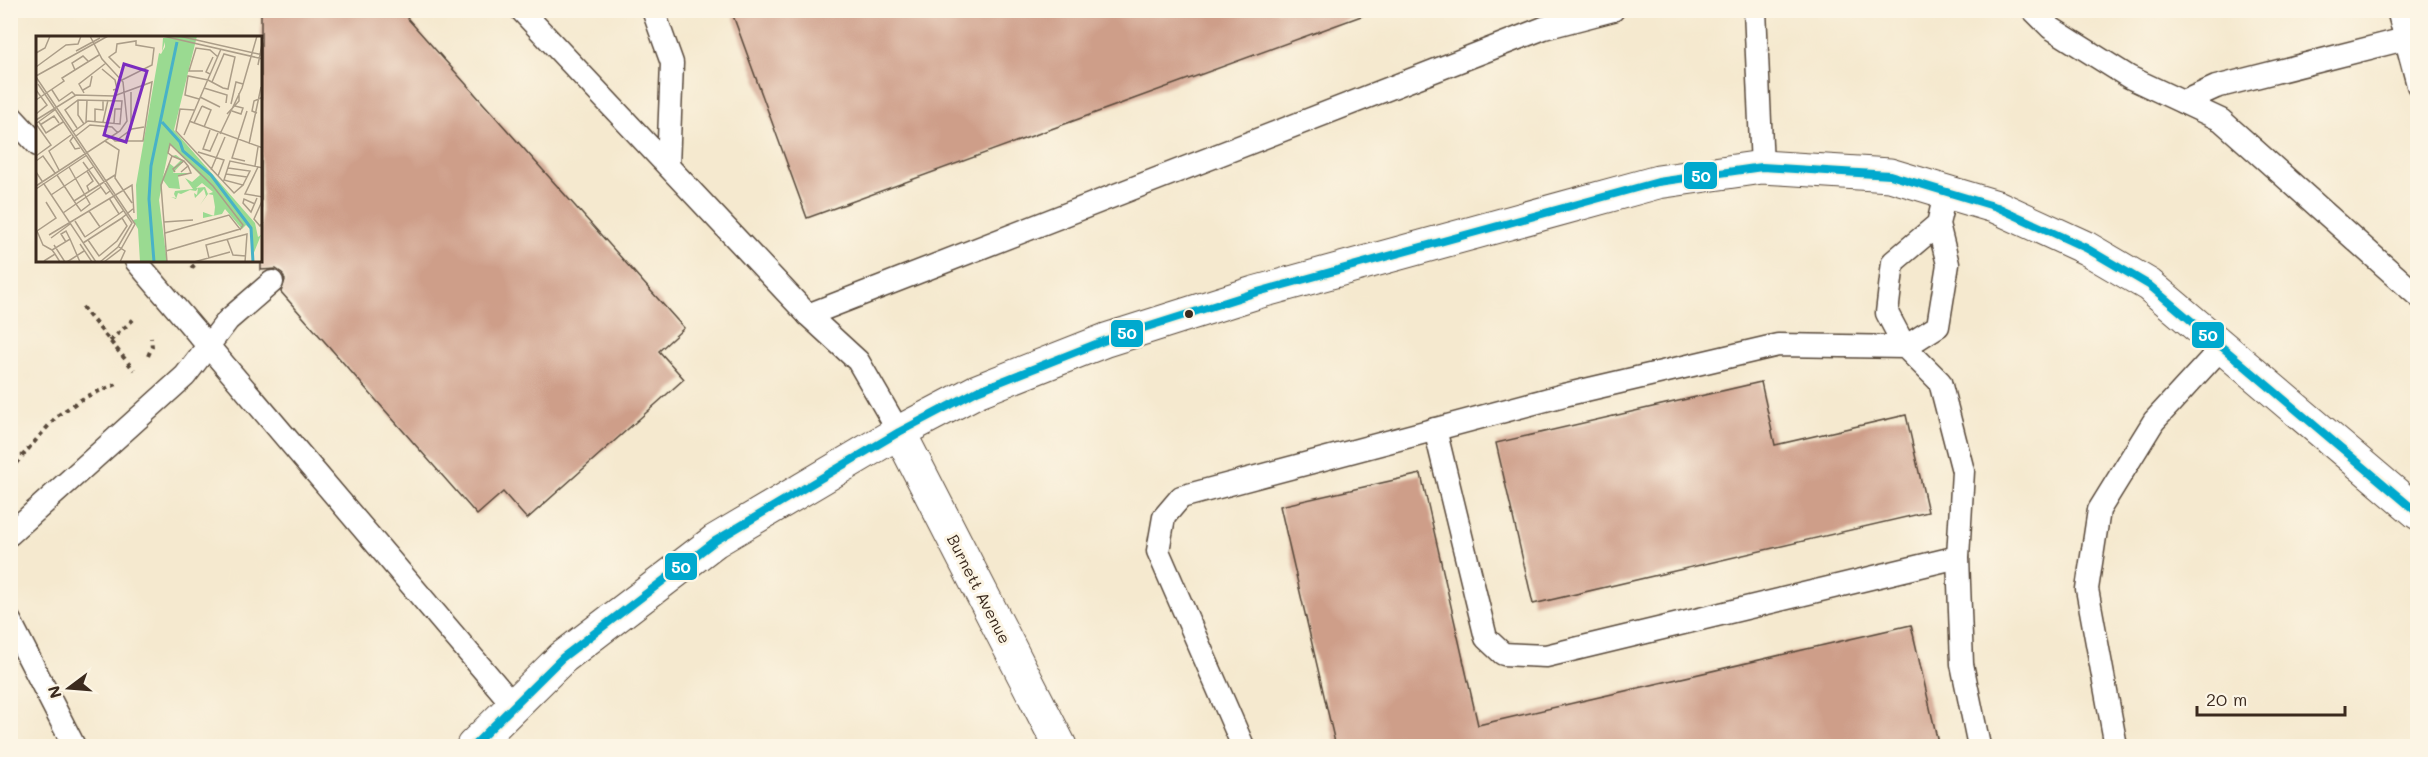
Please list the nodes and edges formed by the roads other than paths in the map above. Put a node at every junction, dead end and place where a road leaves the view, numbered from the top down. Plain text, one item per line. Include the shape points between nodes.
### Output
1 (522, 10) edge
2 (653, 10) edge
3 (1614, 10) edge
4 (1755, 10) edge
5 (2032, 10) edge
6 (2398, 10) edge
7 (2405, 39) junction
8 (2418, 85) edge
9 (2184, 102) junction
10 (10, 115) edge
11 (36, 144) edge
12 (668, 166) junction
13 (1762, 167) junction
14 (1946, 190) junction
15 (1938, 224) junction
16 (137, 262) edge
17 (272, 282) dead end
18 (2418, 296) edge
19 (808, 315) junction
20 (208, 346) junction
21 (1905, 347) junction
22 (2222, 347) junction
23 (1435, 429) junction
24 (899, 432) junction
25 (2416, 508) edge
26 (10, 534) edge
27 (1958, 557) junction
28 (10, 621) edge
29 (514, 706) junction
30 (74, 747) edge
31 (473, 747) edge
32 (1060, 747) edge
33 (1243, 747) edge
34 (1979, 747) edge
35 (2116, 747) edge

1 - 12 lane
2 - 12 lane via 672,63
3 - 19 lane via 1533,33
4 - 13 lane
5 - 9 lane via 2051,28 2129,77
6 - 7 lane
7 - 8 lane
7 - 9 lane via 2216,87
9 - 18 lane via 2221,120
10 - 11 lane
12 - 19 lane
13 - 14 street via 1890,176
13 - 24 street via 1658,182 1254,293 1106,340 976,391
14 - 15 lane
14 - 22 street via 1997,207 2086,248 2149,285
15 - 21 lane via 1948,264 1938,326
15 - 21 lane via 1893,262 1887,313
16 - 20 lane
17 - 20 lane via 228,320
19 - 24 lane via 858,361
20 - 26 lane via 185,376
20 - 29 lane
21 - 23 lane via 1778,345 1564,394
21 - 27 lane via 1940,382 1963,471
22 - 25 street
22 - 35 lane via 2154,421 2099,510 2087,589
23 - 27 lane via 1486,638 1503,654 1546,656
23 - 33 lane via 1181,498 1164,517 1158,551
24 - 29 street via 715,541 562,658
24 - 32 street, Burnett Avenue
27 - 34 lane via 1962,664
28 - 30 lane
29 - 31 street

